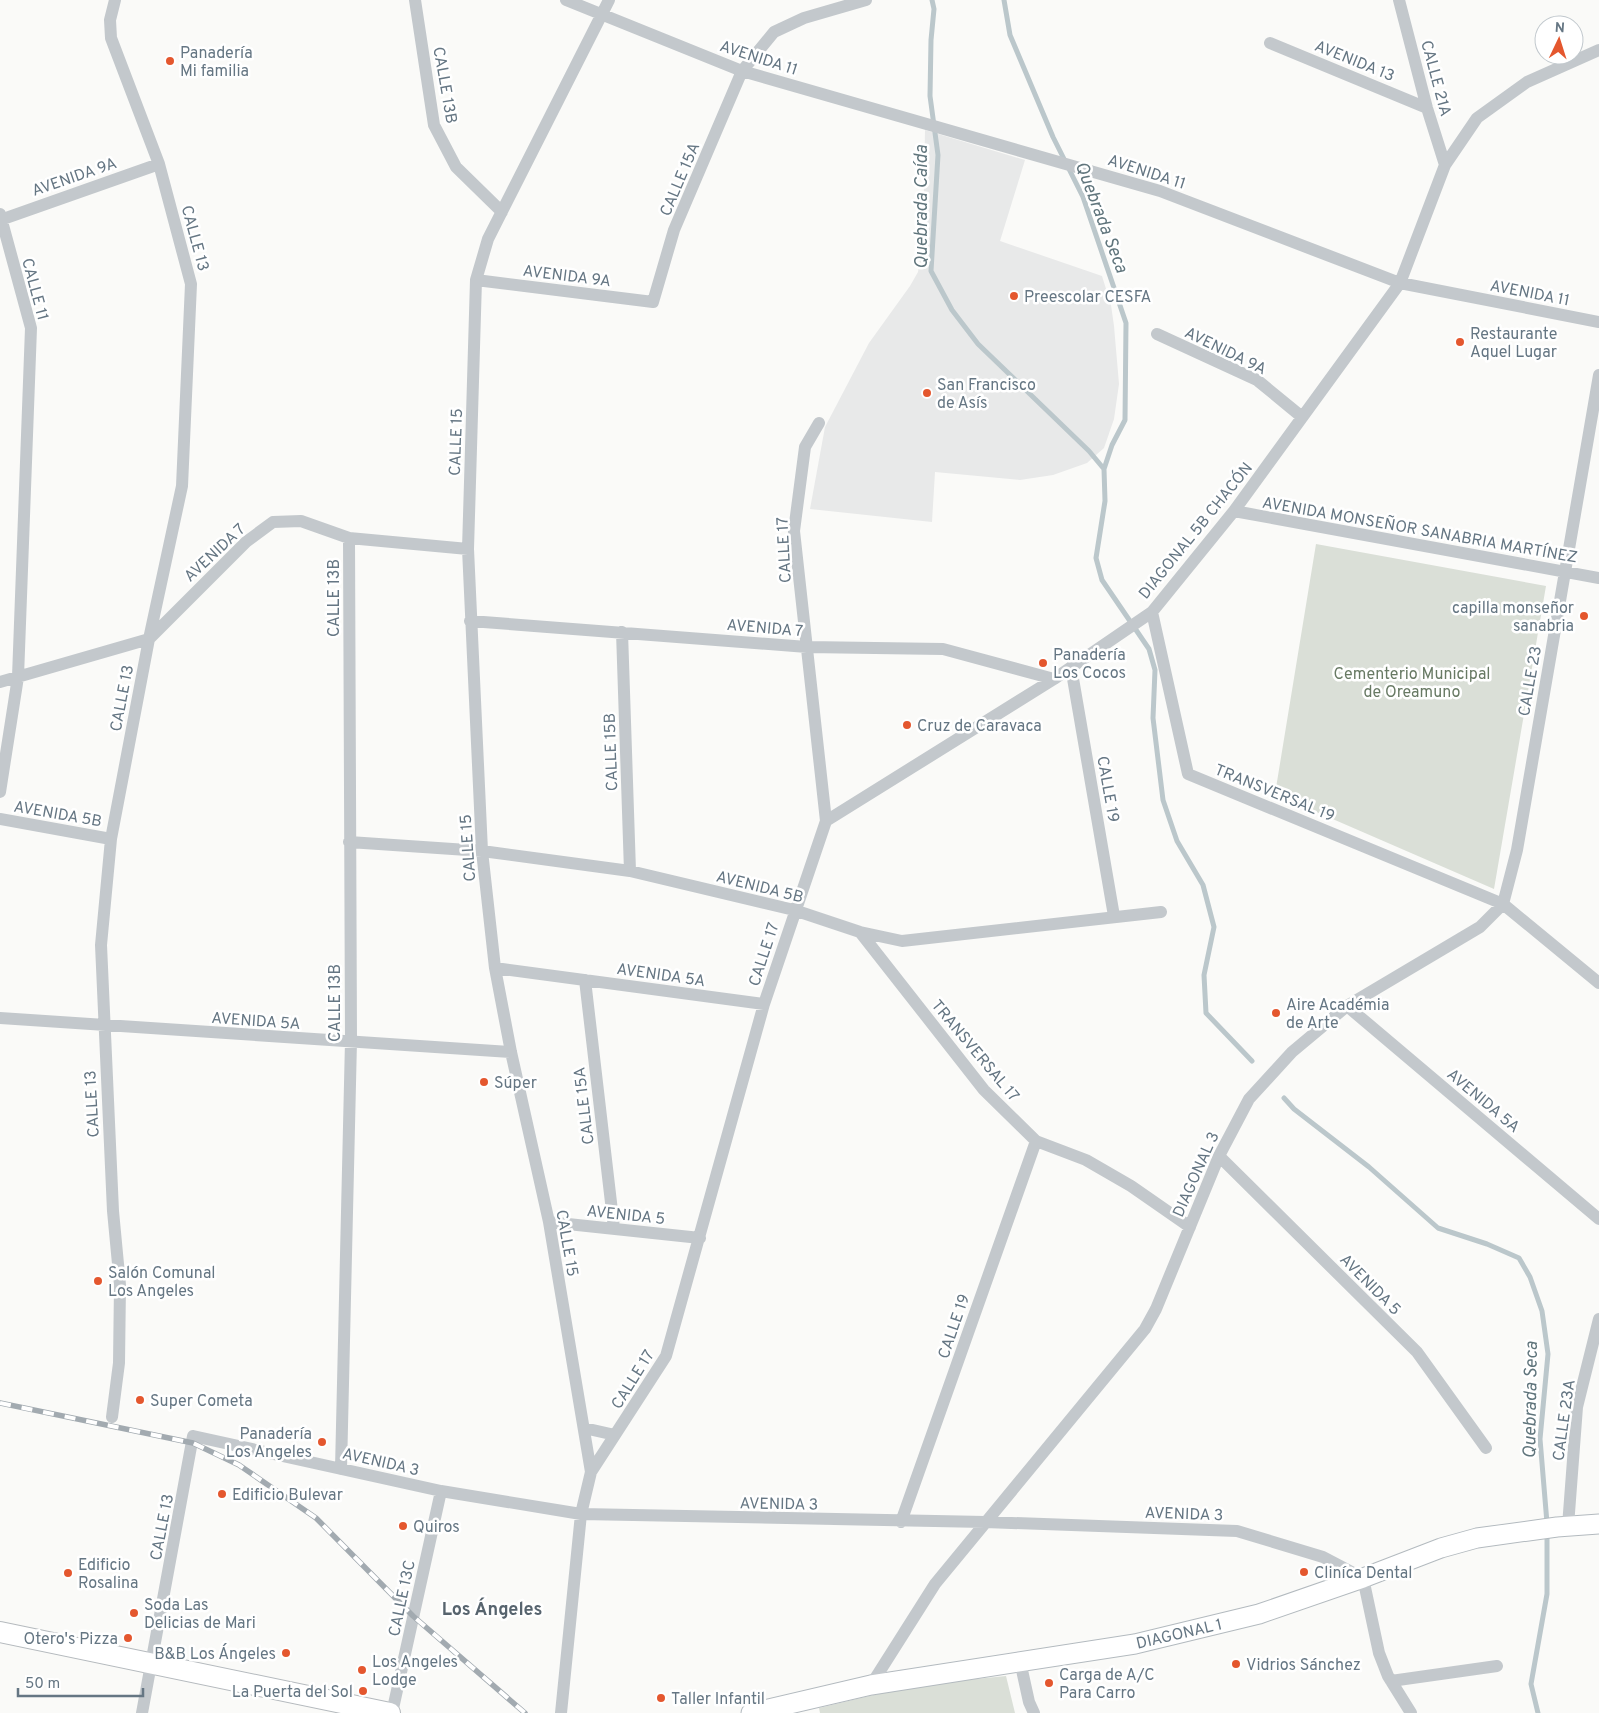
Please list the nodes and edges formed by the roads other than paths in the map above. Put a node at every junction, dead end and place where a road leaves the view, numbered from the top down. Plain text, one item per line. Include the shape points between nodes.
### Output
1 (115, 0) edge
2 (415, 0) edge
3 (566, 0) edge
4 (609, 0) edge
5 (866, 0) edge
6 (1399, 0) edge
7 (826, 6) edge
8 (601, 15) junction
9 (1270, 43) dead end
10 (1599, 50) edge
11 (742, 71) junction
12 (1427, 108) junction
13 (159, 164) junction
14 (1446, 165) junction
15 (502, 212) junction
16 (0, 218) edge
17 (476, 280) junction
18 (1400, 283) junction
19 (653, 302) joint
20 (1599, 322) edge
21 (1157, 334) dead end
22 (1599, 375) edge
23 (1302, 417) junction
24 (819, 423) dead end
25 (1234, 511) junction
26 (350, 538) junction
27 (468, 549) junction
28 (1564, 572) junction
29 (1599, 578) edge
30 (1152, 612) junction
31 (470, 621) junction
32 (622, 632) junction
33 (149, 639) junction
34 (807, 647) junction
35 (1071, 667) junction
36 (18, 677) junction
37 (1054, 679) junction
38 (0, 682) edge
39 (0, 792) edge
40 (0, 819) edge
41 (826, 821) junction
42 (111, 839) junction
43 (349, 842) junction
44 (482, 851) junction
45 (630, 871) junction
46 (1503, 904) junction
47 (794, 910) junction
48 (1161, 912) dead end
49 (1114, 916) junction
50 (860, 932) junction
51 (495, 968) junction
52 (585, 980) junction
53 (1599, 983) edge
54 (764, 1004) junction
55 (1347, 1006) junction
56 (0, 1018) edge
57 (103, 1026) junction
58 (351, 1041) junction
59 (511, 1052) junction
60 (1036, 1141) junction
61 (1219, 1156) junction
62 (1599, 1219) edge
63 (549, 1222) junction
64 (1190, 1227) junction
65 (614, 1228) junction
66 (700, 1238) junction
67 (1599, 1319) edge
68 (112, 1417) dead end
69 (584, 1428) junction
70 (615, 1435) junction
71 (194, 1436) joint
72 (1486, 1448) dead end
73 (341, 1468) junction
74 (591, 1472) junction
75 (441, 1491) junction
76 (581, 1514) junction
77 (901, 1522) junction
78 (985, 1522) junction
79 (1599, 1524) edge
80 (1563, 1527) junction
81 (1363, 1578) junction
82 (0, 1632) edge
83 (1020, 1661) junction
84 (152, 1663) junction
85 (1497, 1666) dead end
86 (1391, 1681) junction
87 (871, 1685) junction
88 (142, 1713) edge
89 (391, 1713) edge
90 (561, 1713) edge
91 (751, 1713) edge
92 (1034, 1713) edge
93 (1411, 1713) edge

1 - 13 street, CALLE 13 via 110,20 111,38
2 - 15 street, CALLE 13B via 434,125 456,167
3 - 8 street, AVENIDA 11
4 - 8 street, CALLE 15
5 - 7 street, CALLE 15A
6 - 12 street, CALLE 21A
7 - 11 street, CALLE 15A via 774,32
8 - 11 street, AVENIDA 11
8 - 15 street, CALLE 15
9 - 12 street, AVENIDA 13
10 - 14 street, DIAGONAL 5B CHACÓN via 1527,82 1477,118
11 - 18 street, AVENIDA 11 via 1160,191
11 - 19 street, CALLE 15A via 674,230
12 - 14 street, CALLE 21A
13 - 16 street, AVENIDA 9A
13 - 33 street, CALLE 13 via 191,284 182,486
14 - 18 street, DIAGONAL 5B CHACÓN
15 - 17 street, CALLE 15 via 488,239
16 - 36 street, CALLE 11 via 31,328
17 - 19 street, AVENIDA 9A
17 - 27 street, CALLE 15
18 - 20 street, AVENIDA 11
18 - 23 street, DIAGONAL 5B CHACÓN
21 - 23 street, AVENIDA 9A via 1257,380
22 - 28 street, CALLE 23
23 - 25 street, DIAGONAL 5B CHACÓN
24 - 34 street, CALLE 17 via 805,447 794,531
25 - 28 street, AVENIDA MONSEÑOR SANABRIA MARTÍNEZ
25 - 30 street, DIAGONAL 5B CHACÓN
26 - 27 street, AVENIDA 7
26 - 33 street, AVENIDA 7 via 301,521 273,522 246,542
26 - 43 street, CALLE 13B
27 - 31 street, CALLE 15
28 - 29 street, AVENIDA MONSEÑOR SANABRIA MARTÍNEZ
28 - 46 street, CALLE 23 via 1517,850
30 - 35 street, DIAGONAL 5B CHACÓN
30 - 46 street, TRANSVERSAL 19 via 1188,774
31 - 32 street, AVENIDA 7
31 - 44 street, CALLE 15
32 - 34 street, AVENIDA 7
32 - 45 street, CALLE 15B
33 - 36 street, AVENIDA 7
33 - 42 street, CALLE 13
34 - 37 street, AVENIDA 7 via 943,649
34 - 41 street, CALLE 17
35 - 37 street, DIAGONAL 5B CHACÓN
35 - 49 street, CALLE 19
36 - 38 street, AVENIDA 7
36 - 39 street, CALLE 11
37 - 41 street, DIAGONAL 5B CHACÓN
40 - 42 street, AVENIDA 5B
41 - 47 street, CALLE 17
42 - 57 street, CALLE 13 via 101,945
43 - 44 street, AVENIDA 5B
43 - 58 street, CALLE 13B
44 - 45 street, AVENIDA 5B
44 - 51 street, CALLE 15
45 - 47 street, AVENIDA 5B
46 - 53 street
46 - 55 street, DIAGONAL 3 via 1480,927
47 - 50 street, AVENIDA 5B
47 - 54 street, CALLE 17
48 - 49 street, AVENIDA 5B
49 - 50 street, AVENIDA 5B via 902,941
50 - 60 street, TRANSVERSAL 17 via 984,1090
51 - 52 street, AVENIDA 5A
51 - 59 street, CALLE 15
52 - 54 street, AVENIDA 5A
52 - 65 street, CALLE 15A
54 - 66 street, CALLE 17
55 - 61 street, DIAGONAL 3 via 1292,1052 1249,1099
55 - 62 street, AVENIDA 5A
56 - 57 street, AVENIDA 5A
57 - 58 street, AVENIDA 5A
57 - 68 street, CALLE 13 via 120,1284 119,1363
58 - 59 street, AVENIDA 5A
58 - 73 street, CALLE 13B
59 - 63 street, CALLE 15
60 - 64 street, TRANSVERSAL 17 via 1086,1160 1131,1186
60 - 77 street, CALLE 19
61 - 64 street, DIAGONAL 3
61 - 72 street, AVENIDA 5 via 1416,1352
63 - 65 street, AVENIDA 5
63 - 69 street, CALLE 15
64 - 78 street, DIAGONAL 3 via 1145,1329
65 - 66 street, AVENIDA 5
66 - 70 street, CALLE 17 via 666,1356
67 - 80 street, CALLE 23A via 1577,1407
69 - 70 street
69 - 74 street, CALLE 15
70 - 74 street, CALLE 17
71 - 73 street, AVENIDA 3
71 - 84 street, CALLE 13
73 - 75 street, AVENIDA 3
74 - 76 street, CALLE 15
75 - 76 street, AVENIDA 3
75 - 89 street, CALLE 13C
76 - 77 street, AVENIDA 3
76 - 90 street, CALLE 15
77 - 78 street, AVENIDA 3
78 - 81 street, AVENIDA 3 via 1237,1531 1323,1557
78 - 87 street via 935,1584
79 - 80 main road, DIAGONAL 1
80 - 81 main road, DIAGONAL 1 via 1478,1538 1441,1548
81 - 83 main road, DIAGONAL 1 via 1259,1614 1201,1629 1135,1644
81 - 86 street via 1379,1653
82 - 84 main road
83 - 87 main road, DIAGONAL 1
83 - 92 street
84 - 88 street, CALLE 13
84 - 89 main road
85 - 86 street
86 - 93 street
87 - 91 main road, DIAGONAL 1

